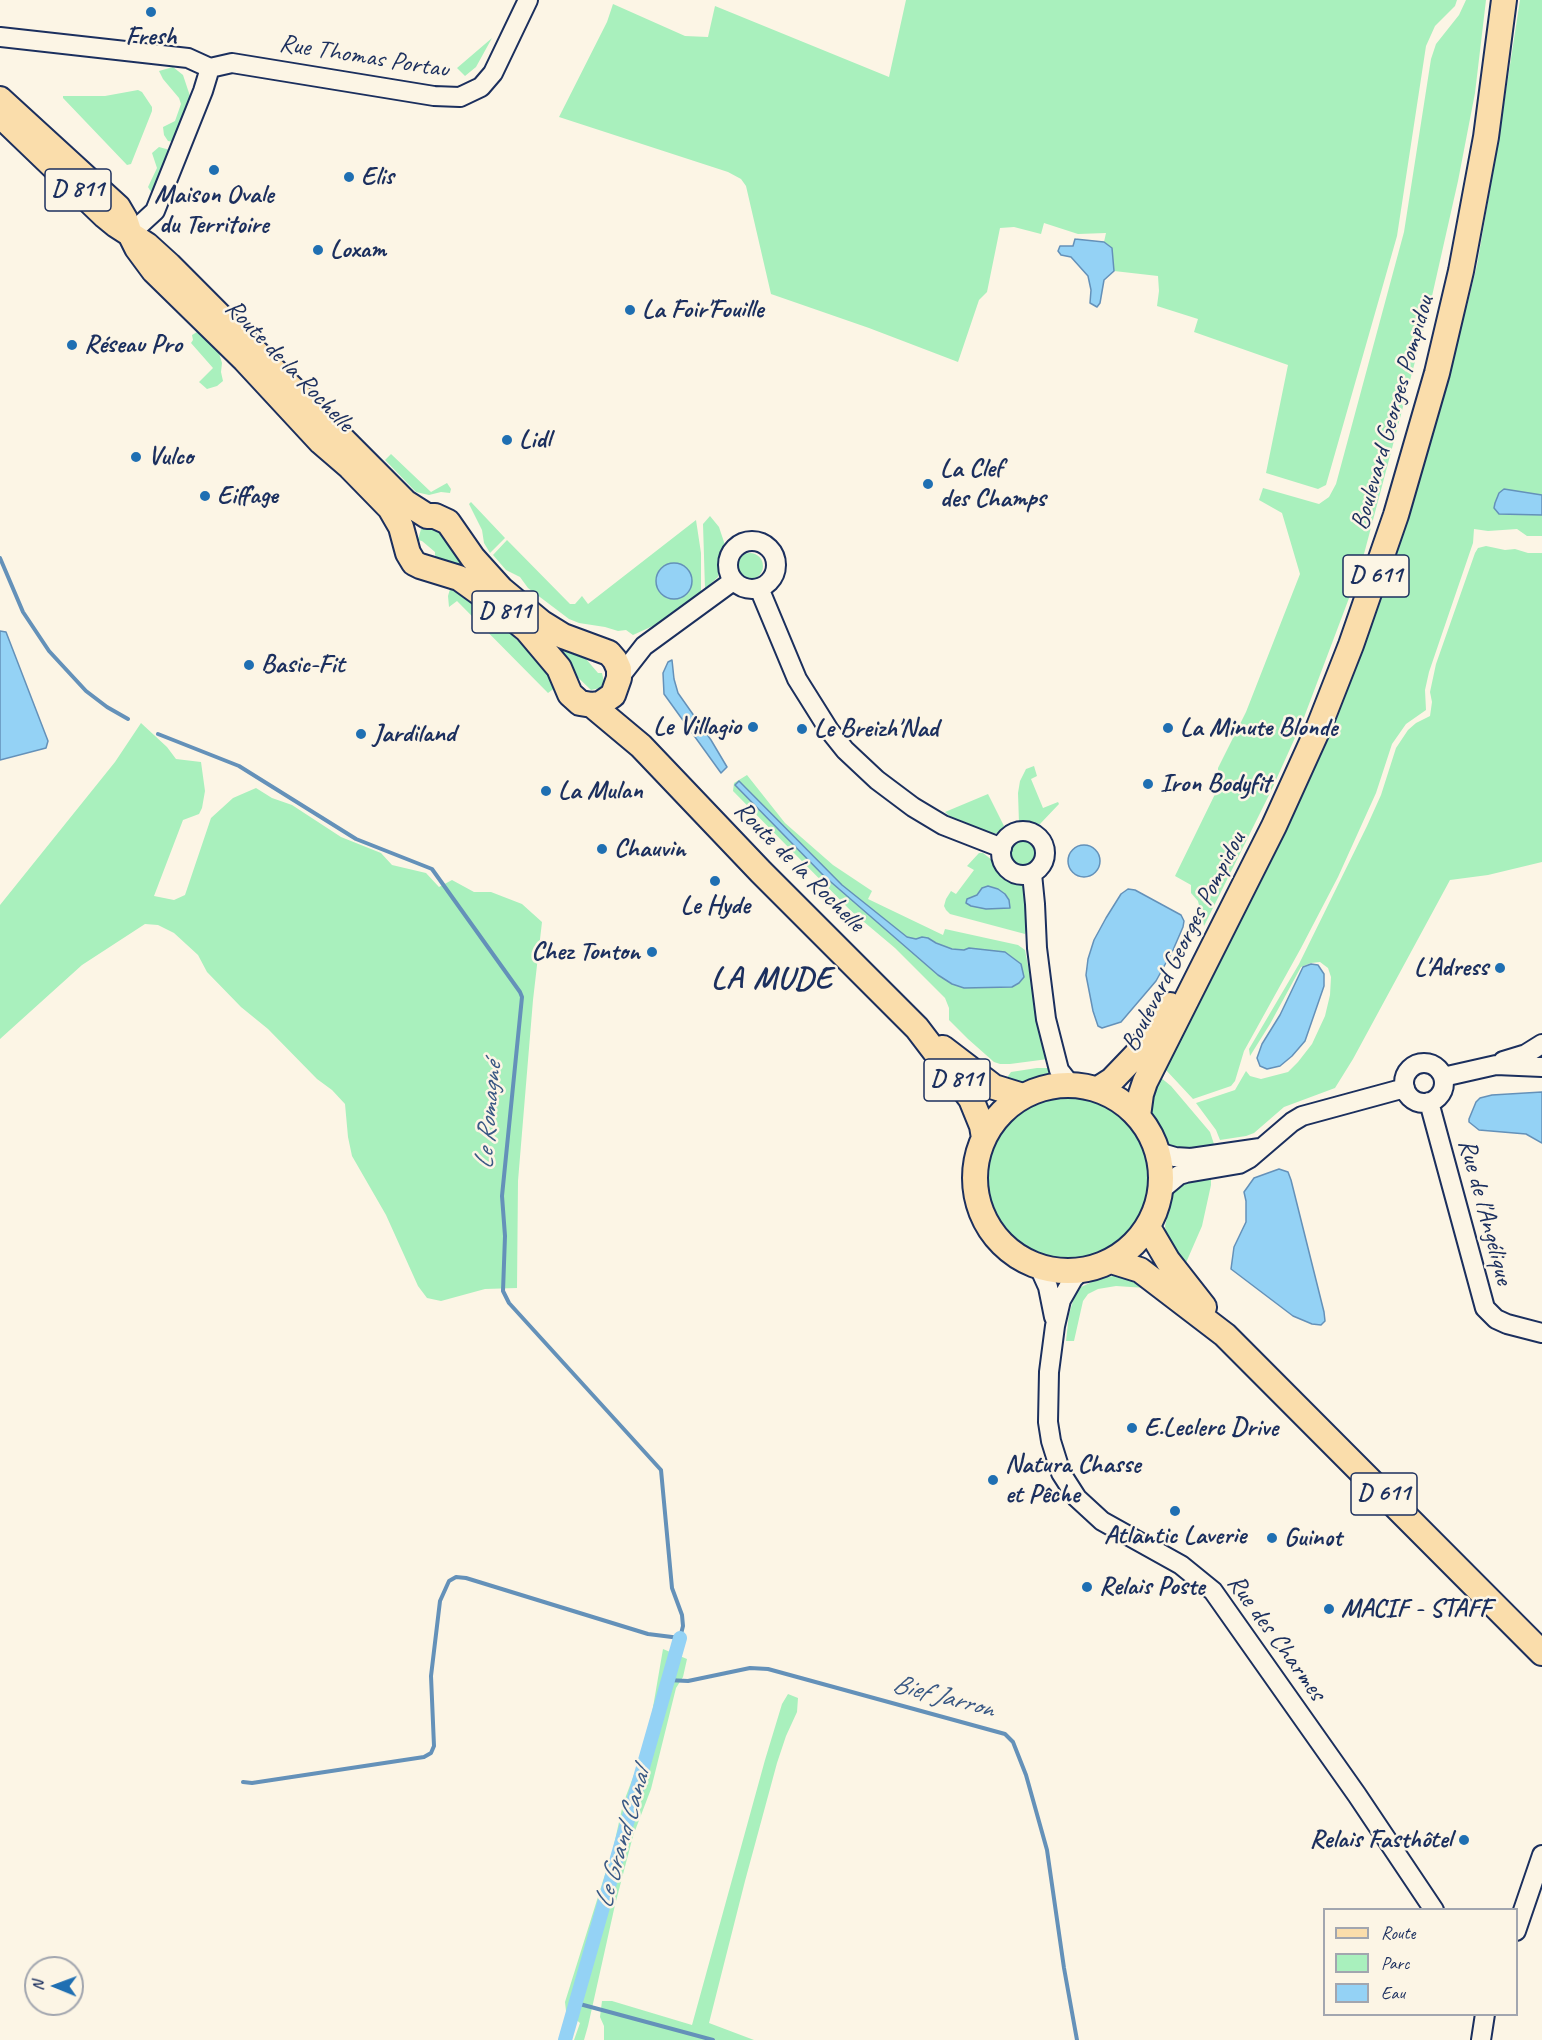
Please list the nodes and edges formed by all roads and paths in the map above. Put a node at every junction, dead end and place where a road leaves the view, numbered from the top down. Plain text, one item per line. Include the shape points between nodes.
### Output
1 (528, 0) edge
2 (1496, 0) edge
3 (1504, 0) edge
4 (0, 37) edge
5 (210, 68) junction
6 (0, 99) edge
7 (0, 115) edge
8 (130, 234) junction
9 (427, 516) junction
10 (405, 538) junction
11 (733, 581) junction
12 (759, 588) junction
13 (644, 646) junction
14 (602, 649) junction
15 (618, 683) junction
16 (592, 705) junction
17 (640, 746) junction
18 (1002, 848) junction
19 (1032, 874) junction
20 (917, 1028) junction
21 (1542, 1044) edge
22 (1496, 1065) junction
23 (1542, 1067) edge
24 (1443, 1077) junction
25 (1070, 1084) junction
26 (1405, 1088) junction
27 (1098, 1089) junction
28 (1023, 1096) junction
29 (1429, 1102) junction
30 (1138, 1116) junction
31 (984, 1138) junction
32 (1261, 1147) junction
33 (1158, 1152) junction
34 (1161, 1190) junction
35 (1148, 1227) junction
36 (1111, 1261) junction
37 (1039, 1267) junction
38 (1081, 1271) junction
39 (1055, 1326) junction
40 (1542, 1334) edge
41 (1225, 1335) junction
42 (1542, 1653) edge
43 (1542, 1856) edge
44 (1537, 1885) edge
45 (1433, 1908) edge
46 (1518, 1927) edge
47 (1485, 2016) edge
48 (1481, 2040) edge

1 - 5 street, Rue Thomas Portau via 493,73 481,87 460,97 232,63
2 - 27 main road, Boulevard Georges Pompidou / D 611 via 1478,135 1444,310 1410,439 1370,566 1323,694 1267,821 1191,971 1136,1055
3 - 30 main road, Boulevard Georges Pompidou / D 611 via 1486,137 1461,271 1437,373 1396,515 1318,729 1274,826 1145,1082
4 - 5 street, Rue Thomas Portau via 188,58
5 - 8 street via 155,212
6 - 8 main road, Route de la Rochelle / D 811 via 118,207
7 - 8 main road, Route de la Rochelle / D 811 via 105,216
8 - 9 main road, Route de la Rochelle / D 811 via 169,265 405,502
8 - 10 main road, Route de la Rochelle / D 811 via 154,271 390,508
9 - 10 main road via 415,520
9 - 14 main road, Route de la Rochelle / D 811 via 448,522 501,589 543,623 563,636
10 - 16 main road, Route de la Rochelle / D 811 via 414,563 459,578 495,604 544,648 574,699
11 - 12 street via 745,589
11 - 12 street via 728,568 730,554 741,544 757,542 768,547 776,563 772,579
11 - 13 street
12 - 18 street via 797,679 845,750 913,807 943,825
13 - 14 street
13 - 15 street
14 - 15 main road, Route de la Rochelle / D 811 via 615,660
15 - 16 main road via 607,701
15 - 17 main road, Route de la Rochelle / D 811 via 623,713
16 - 17 main road, Route de la Rochelle / D 811
17 - 20 main road, Route de la Rochelle / D 811
18 - 19 street via 1003,862 1012,872
18 - 19 street via 1014,833 1026,831 1037,836 1045,857
19 - 25 street via 1046,1019 1059,1070
20 - 28 main road, Route de la Rochelle / D 811 via 994,1088
20 - 31 main road, Route de la Rochelle / D 811 via 971,1099
21 - 22 street
22 - 23 street
22 - 24 street
24 - 26 street via 1437,1067 1419,1063 1409,1070
24 - 29 street via 1443,1090
25 - 27 main road
25 - 28 main road
26 - 29 street via 1417,1101
26 - 32 street via 1302,1116
27 - 30 main road
28 - 31 main road via 1000,1114
29 - 40 street, Rue de l'Angélique via 1485,1308 1507,1324
30 - 33 main road
31 - 37 main road via 975,1172 983,1215 1008,1250
32 - 33 street via 1191,1158
32 - 34 street via 1239,1164 1179,1175
33 - 34 main road
34 - 35 main road
35 - 36 main road via 1132,1246
35 - 41 main road, D 611 via 1176,1272
36 - 38 main road
36 - 41 main road, D 611 via 1140,1270
37 - 38 main road
37 - 39 street, Rue des Charmes via 1048,1287
38 - 39 street, Rue des Charmes via 1064,1294
39 - 45 street, Rue des Charmes via 1048,1422 1055,1456 1070,1487 1102,1521 1180,1565 1212,1591
41 - 42 main road, D 611
43 - 44 street
44 - 46 street
47 - 48 street

